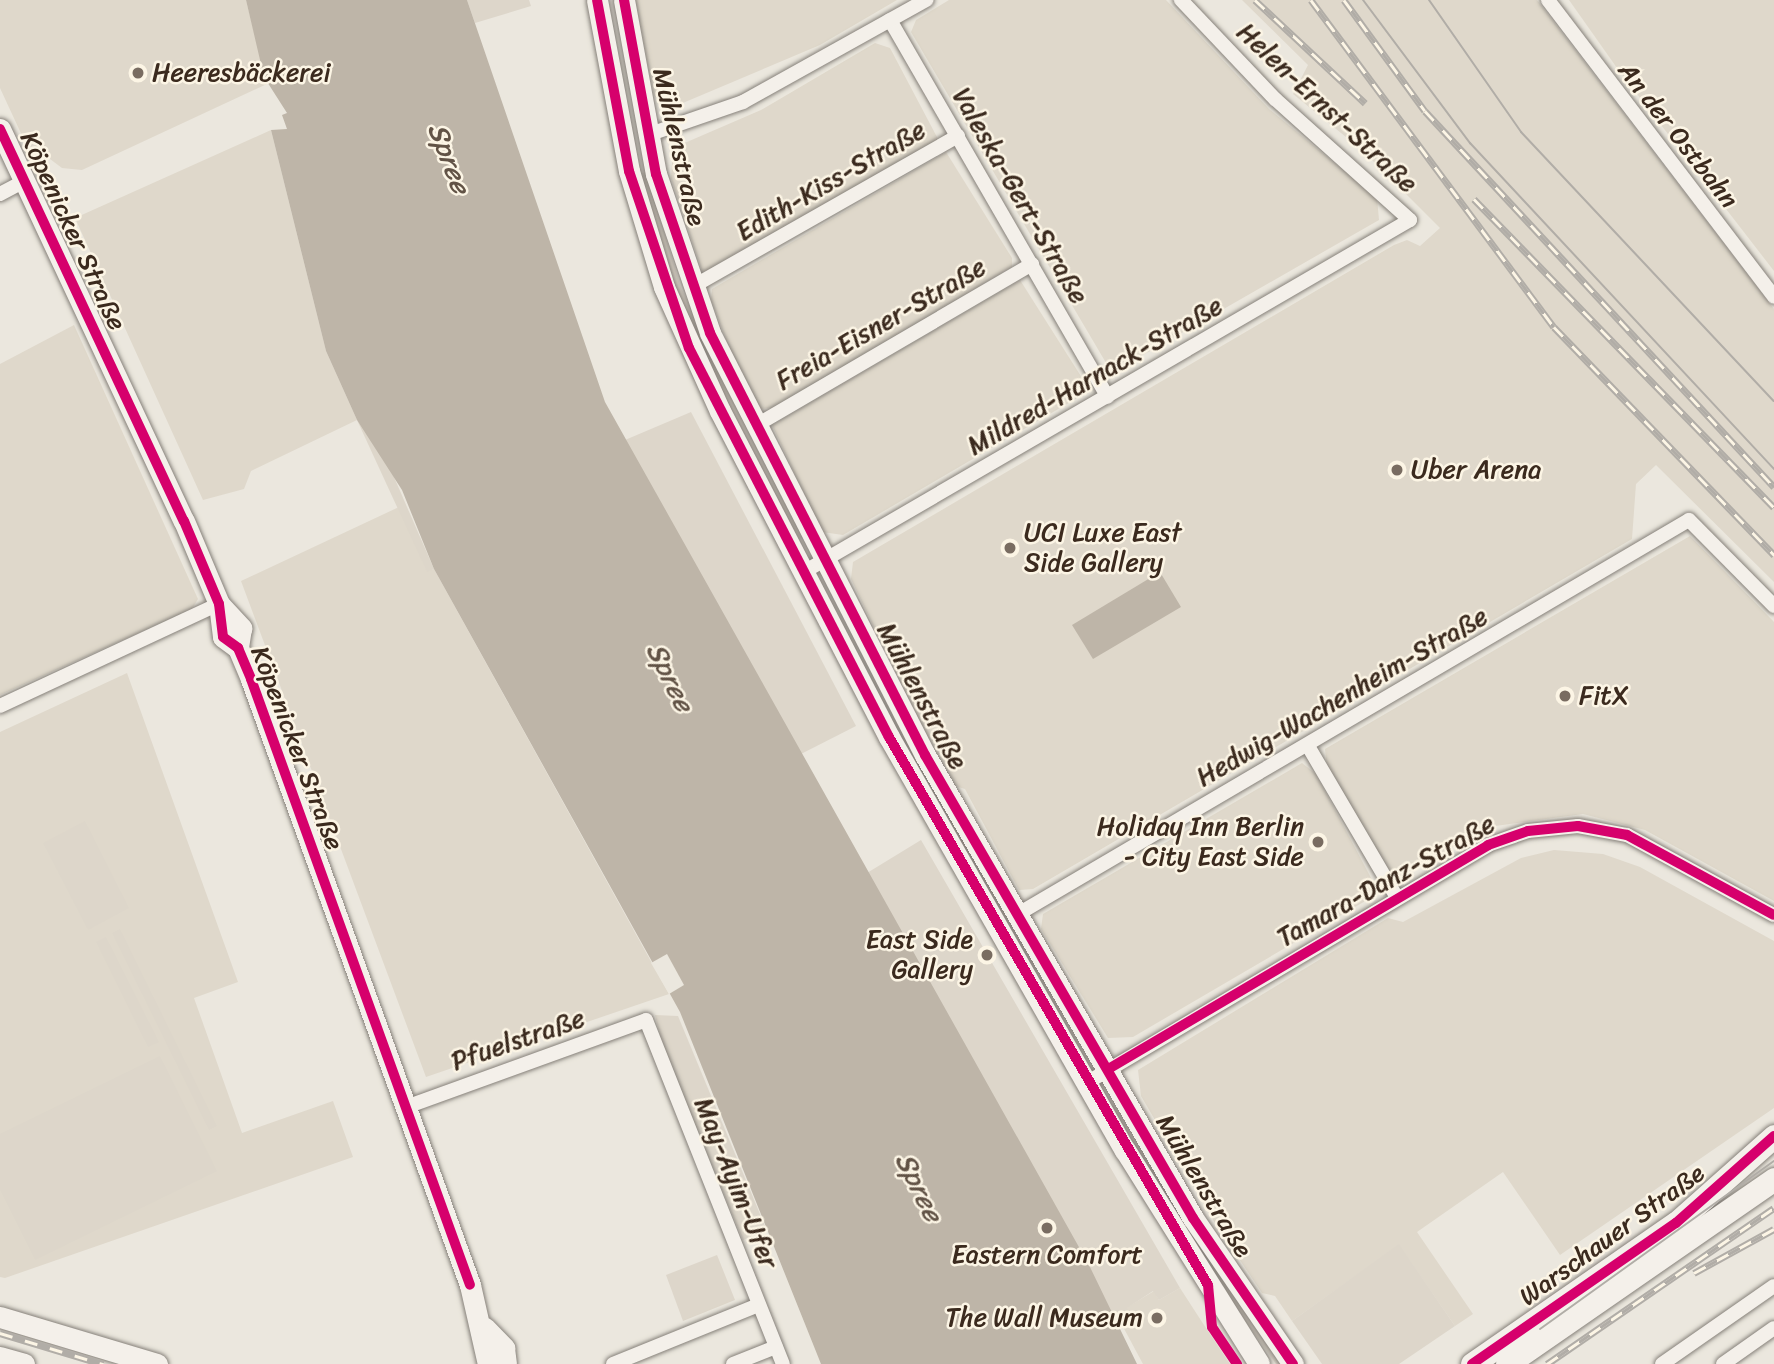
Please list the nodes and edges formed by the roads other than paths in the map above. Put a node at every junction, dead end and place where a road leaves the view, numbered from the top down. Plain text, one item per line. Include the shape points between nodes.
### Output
1 (597, 0) edge
2 (624, 0) edge
3 (926, 0) edge
4 (1181, 0) edge
5 (1548, 0) edge
6 (890, 20) junction
7 (0, 129) edge
8 (650, 134) junction
9 (958, 136) junction
10 (621, 141) junction
11 (24, 181) junction
12 (0, 194) edge
13 (1410, 220) joint
14 (1032, 264) junction
15 (692, 287) junction
16 (1774, 297) edge
17 (1108, 397) junction
18 (755, 426) junction
19 (824, 560) junction
20 (802, 573) junction
21 (219, 604) junction
22 (1774, 606) edge
23 (0, 706) edge
24 (1308, 746) junction
25 (1397, 898) junction
26 (1018, 914) junction
27 (1774, 915) edge
28 (646, 1020) joint
29 (1110, 1068) junction
30 (1088, 1082) junction
31 (406, 1107) junction
32 (1774, 1136) edge
33 (1774, 1179) edge
34 (1774, 1286) edge
35 (758, 1305) junction
36 (0, 1317) edge
37 (485, 1328) junction
38 (1774, 1328) edge
39 (776, 1347) junction
40 (0, 1357) edge
41 (24, 1364) edge
42 (157, 1364) edge
43 (488, 1364) edge
44 (506, 1364) edge
45 (613, 1364) edge
46 (733, 1364) edge
47 (783, 1364) edge
48 (1259, 1364) edge
49 (1293, 1364) edge
50 (1472, 1364) edge
51 (1507, 1364) edge
52 (1662, 1364) edge
53 (1723, 1364) edge

1 - 10 main road, Mühlenstraße
2 - 8 main road, Mühlenstraße
3 - 6 street, Mühlenstraße
4 - 13 street, Helen-Ernst-Straße via 1275,99
5 - 16 street, An der Ostbahn
6 - 8 street, Mühlenstraße via 743,102
6 - 9 street, Valeska-Gert-Straße
7 - 11 main road, Köpenicker Straße
8 - 10 main road, Mühlenstraße
8 - 15 main road, Mühlenstraße
9 - 14 street, Valeska-Gert-Straße
9 - 15 street, Edith-Kiss-Straße
10 - 20 main road, Mühlenstraße via 664,287
11 - 12 street
11 - 21 main road, Köpenicker Straße
13 - 17 street, Mildred-Harnack-Straße
14 - 17 street, Valeska-Gert-Straße
14 - 18 street, Freia-Eisner-Straße
15 - 18 main road, Mühlenstraße
17 - 19 street, Mildred-Harnack-Straße
18 - 19 main road, Mühlenstraße
19 - 20 street, Mildred-Harnack-Straße
19 - 26 main road, Mühlenstraße via 925,755
20 - 30 main road, Mühlenstraße
21 - 23 street
21 - 31 main road, Köpenicker Straße via 220,629 239,648
22 - 24 street, Hedwig-Wachenheim-Straße via 1689,520
24 - 25 street
24 - 26 street, Hedwig-Wachenheim-Straße
25 - 27 street, Tamara-Danz-Straße via 1495,842 1578,826 1627,835
25 - 29 street, Tamara-Danz-Straße
26 - 29 main road, Mühlenstraße
28 - 31 street, Pfuelstraße
28 - 35 street, May-Ayim-Ufer
29 - 30 street, Tamara-Danz-Straße
29 - 49 main road, Mühlenstraße via 1193,1218
30 - 48 main road, Mühlenstraße
31 - 37 main road, Köpenicker Straße
32 - 50 main road, Warschauer Straße via 1676,1223
33 - 51 main road, Warschauer Straße
34 - 52 street
35 - 39 street, May-Ayim-Ufer
35 - 45 street
36 - 42 main road
37 - 43 main road, Köpenicker Straße
37 - 44 main road, Köpenicker Straße via 504,1348
38 - 53 street
39 - 46 street
39 - 47 street, May-Ayim-Ufer
40 - 41 main road

